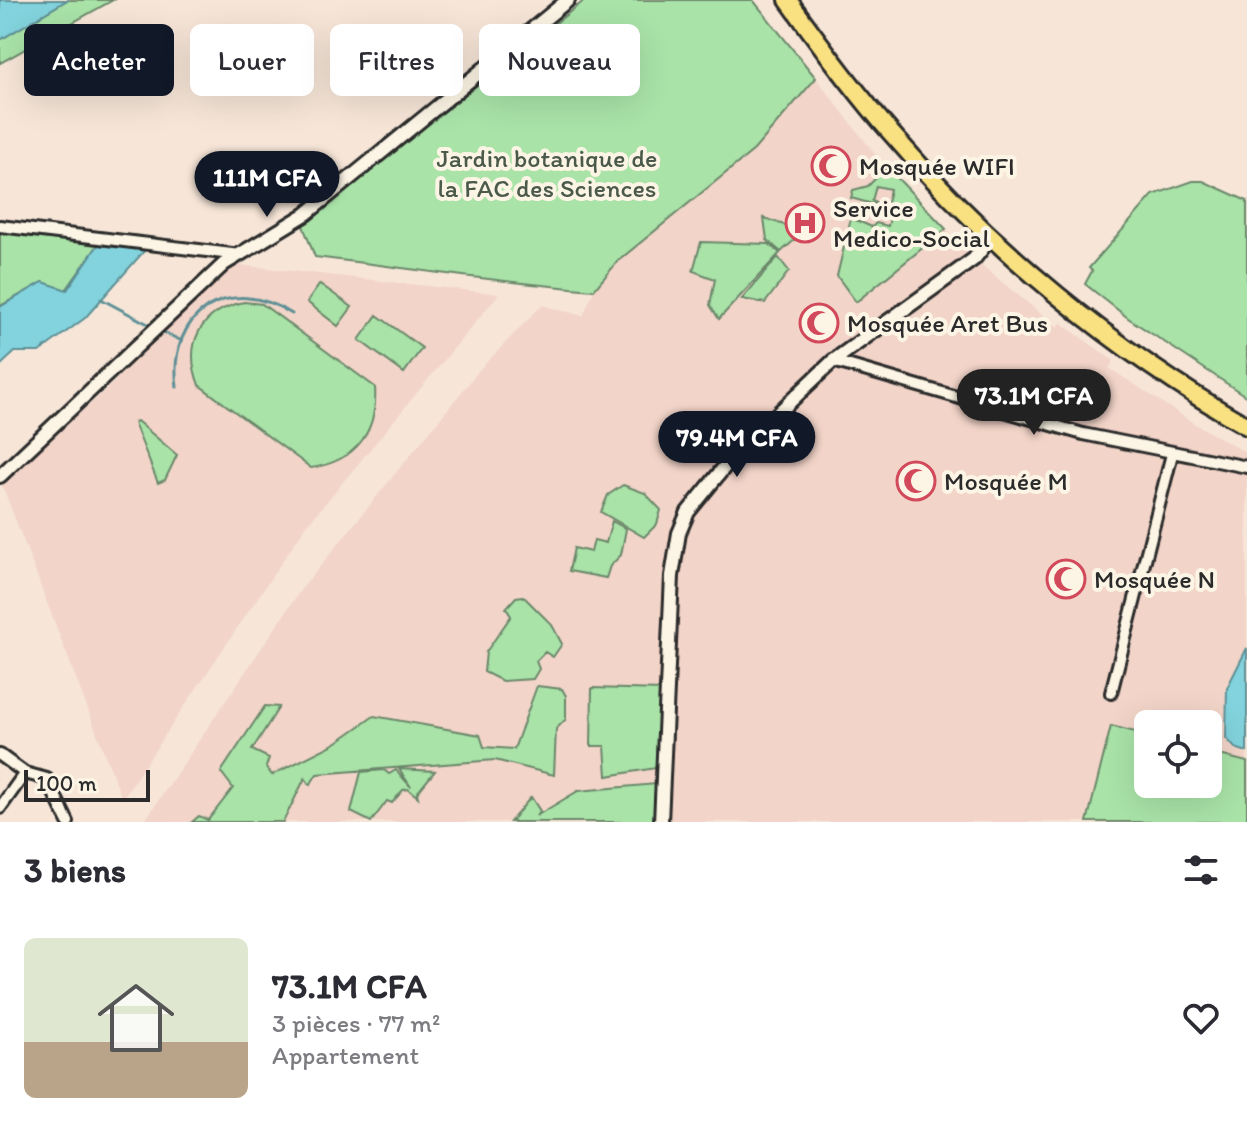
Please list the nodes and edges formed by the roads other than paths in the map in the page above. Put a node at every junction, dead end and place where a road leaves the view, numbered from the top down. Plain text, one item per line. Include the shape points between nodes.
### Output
1 (568, 0) edge
2 (788, 0) edge
3 (0, 226) edge
4 (992, 236) junction
5 (240, 255) junction
6 (833, 361) junction
7 (1247, 426) edge
8 (1172, 454) junction
9 (1247, 467) edge
10 (0, 476) edge
11 (1111, 693) dead end
12 (0, 755) edge
13 (25, 773) junction
14 (0, 808) edge
15 (68, 822) edge
16 (661, 822) edge

1 - 5 street via 306,214
2 - 4 main road via 891,133
3 - 5 street
4 - 6 street via 974,259
4 - 7 main road via 1146,362
5 - 10 street via 224,264
6 - 8 street via 1083,434
6 - 16 street via 709,482 679,533 666,661
8 - 9 street
8 - 11 street
12 - 13 street
13 - 14 street
13 - 15 street via 47,779

